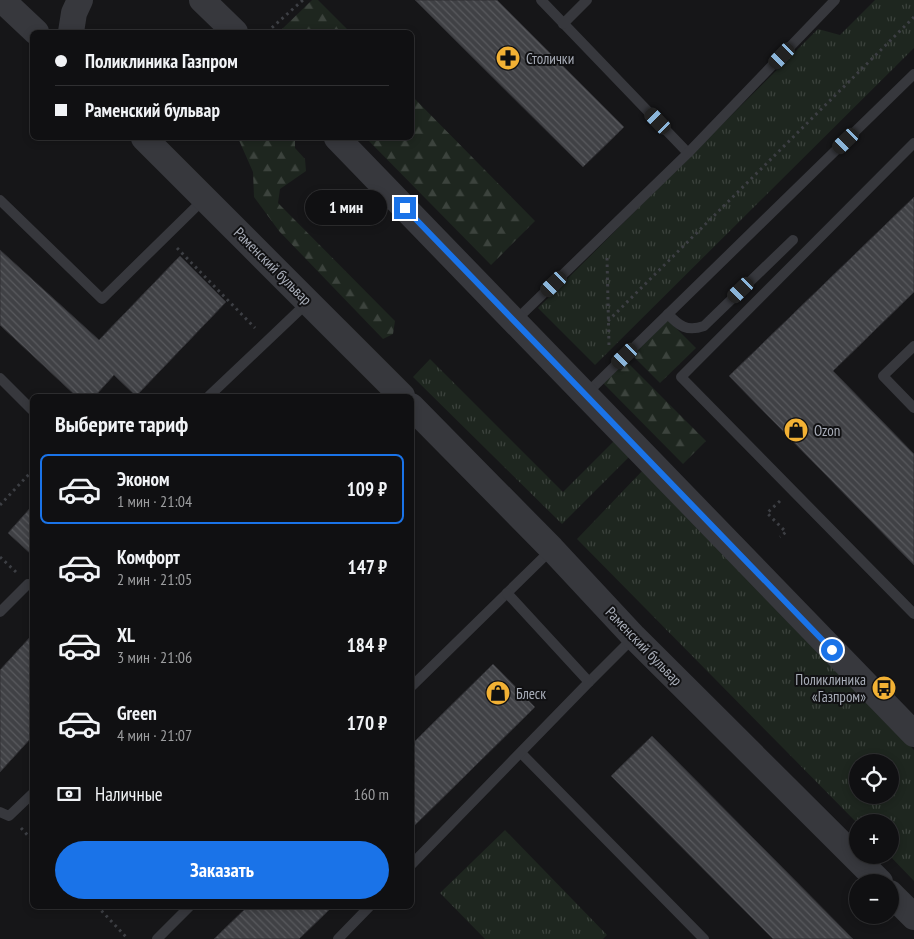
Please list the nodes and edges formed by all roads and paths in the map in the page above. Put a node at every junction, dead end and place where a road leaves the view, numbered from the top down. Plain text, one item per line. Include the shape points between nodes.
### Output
1 (2, 0) edge
2 (80, 0) edge
3 (202, 0) edge
4 (303, 0) edge
5 (540, 0) edge
6 (587, 0) edge
7 (835, 0) edge
8 (914, 17) edge
9 (563, 24) junction
10 (34, 30) edge
11 (72, 30) edge
12 (233, 30) edge
13 (269, 30) edge
14 (914, 74) edge
15 (146, 140) edge
16 (339, 140) edge
17 (914, 143) edge
18 (688, 153) junction
19 (205, 198) junction
20 (0, 200) edge
21 (607, 232) junction
22 (165, 236) junction
23 (793, 240) dead end
24 (309, 302) junction
25 (668, 314) junction
26 (515, 321) junction
27 (608, 321) junction
28 (268, 341) junction
29 (914, 346) edge
30 (609, 372) junction
31 (0, 378) edge
32 (211, 394) edge
33 (400, 394) edge
34 (586, 395) junction
35 (30, 408) edge
36 (914, 408) edge
37 (414, 409) edge
38 (30, 472) edge
39 (0, 505) edge
40 (767, 512) dead end
41 (780, 536) dead end
42 (552, 549) junction
43 (28, 584) dead end
44 (507, 593) junction
45 (0, 612) edge
46 (914, 614) edge
47 (634, 637) junction
48 (590, 682) junction
49 (414, 684) edge
50 (914, 734) edge
51 (521, 753) junction
52 (30, 796) edge
53 (0, 812) edge
54 (414, 862) edge
55 (872, 874) edge
56 (899, 902) edge
57 (100, 909) edge
58 (187, 909) edge
59 (367, 909) edge
60 (914, 917) edge
61 (128, 939) edge
62 (157, 939) edge
63 (338, 939) edge
64 (704, 939) edge

1 - 10 street
2 - 11 street via 74,13
3 - 12 street
4 - 13 path
5 - 9 lane
6 - 9 lane
7 - 18 lane
8 - 27 path
9 - 18 lane
14 - 25 lane
15 - 19 street, Раменский бульвар
16 - 26 street
17 - 46 lane via 681,377
18 - 21 lane
19 - 22 lane
19 - 24 street, Раменский бульвар
20 - 22 lane via 102,299
21 - 26 lane
21 - 27 path
22 - 28 path
23 - 25 lane via 704,326 684,328
24 - 28 lane
24 - 33 street, Раменский бульвар
25 - 30 lane
26 - 34 street
27 - 30 path
28 - 32 lane
29 - 36 lane via 883,376
30 - 34 lane
31 - 35 lane
34 - 50 street
37 - 42 street, Раменский бульвар
38 - 39 path
40 - 41 path via 786,532
42 - 44 lane
42 - 47 street, Раменский бульвар
43 - 45 lane
44 - 48 lane
44 - 49 lane
47 - 48 lane
47 - 55 street, Раменский бульвар
48 - 51 lane
51 - 54 lane
51 - 64 lane
52 - 53 lane via 9,816
56 - 60 street
57 - 61 path
58 - 62 lane
59 - 63 lane

